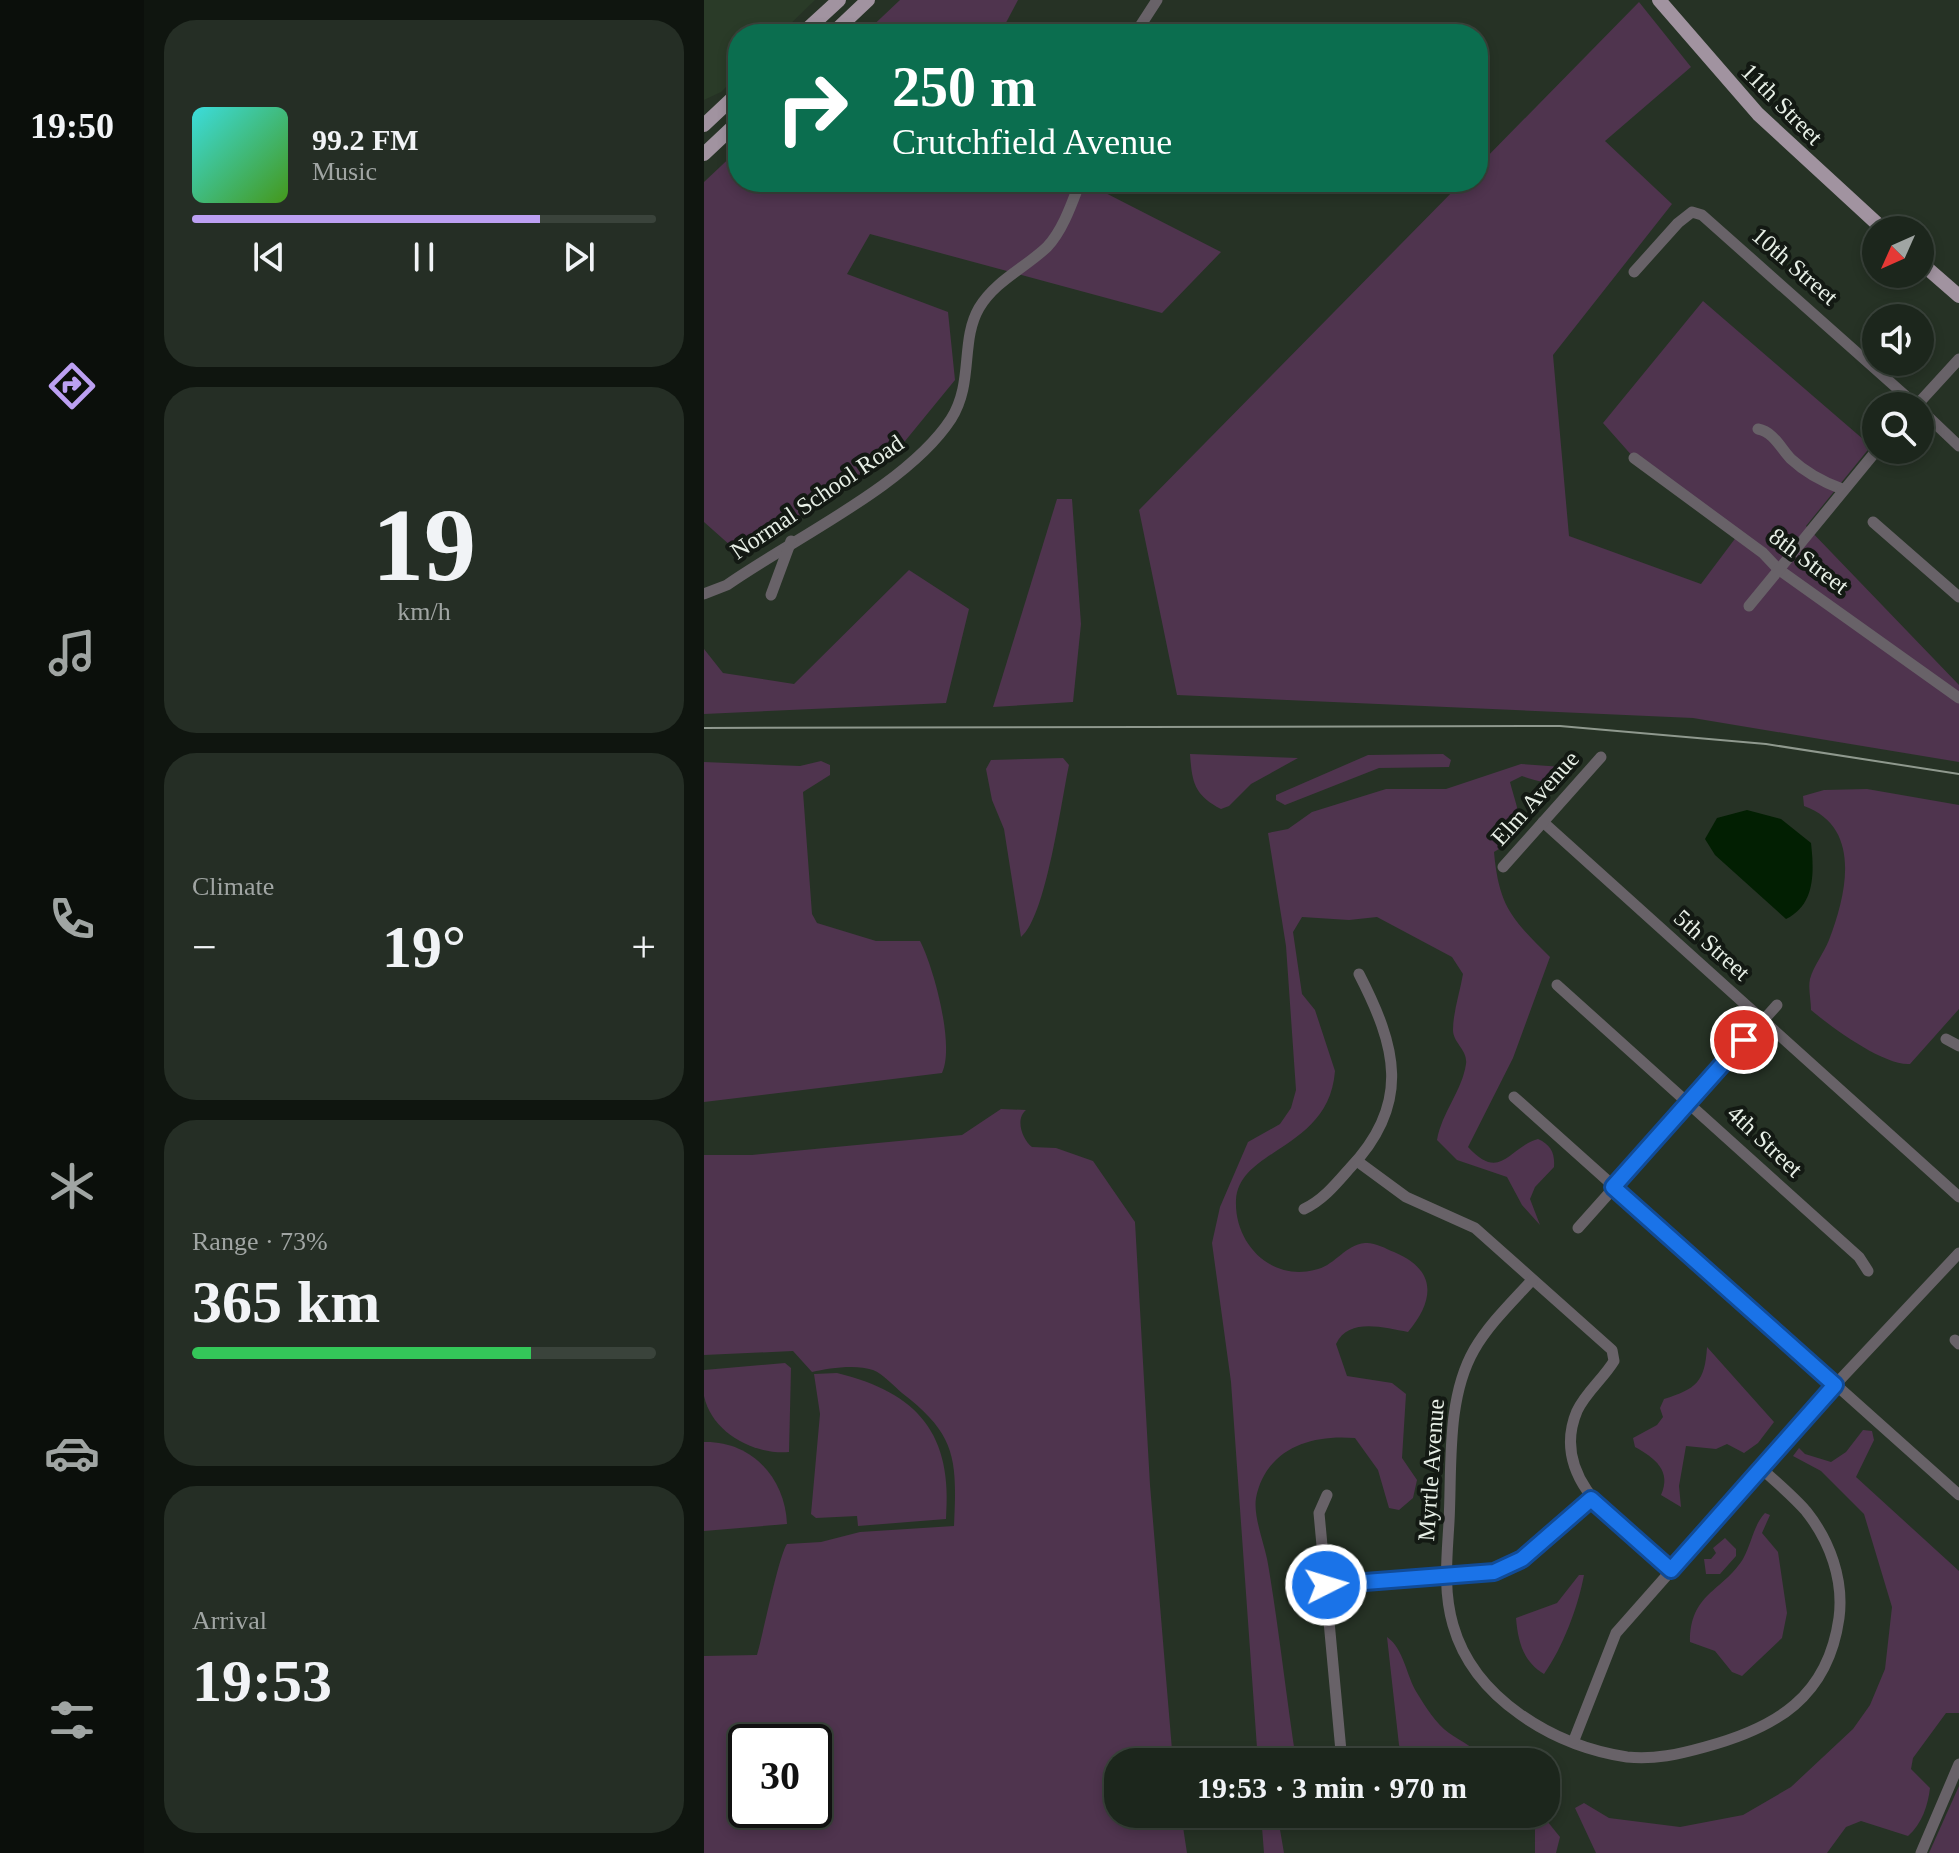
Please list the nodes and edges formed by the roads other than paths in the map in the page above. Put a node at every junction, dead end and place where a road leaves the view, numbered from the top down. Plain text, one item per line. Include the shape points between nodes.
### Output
1 (839, 0) edge
2 (868, 0) edge
3 (1157, 0) edge
4 (1659, 0) edge
5 (813, 24) edge
6 (843, 24) edge
7 (1141, 24) edge
8 (728, 102) edge
9 (704, 125) edge
10 (728, 131) edge
11 (704, 154) edge
12 (1075, 192) edge
13 (1869, 216) edge
14 (1634, 272) dead end
15 (1934, 274) edge
16 (1959, 296) edge
17 (1959, 359) edge
18 (1901, 392) edge
19 (1930, 392) edge
20 (1934, 422) edge
21 (1758, 429) dead end
22 (1959, 446) edge
23 (1634, 458) dead end
24 (1864, 464) edge
25 (1842, 489) junction
26 (1873, 522) dead end
27 (791, 541) junction
28 (1778, 569) junction
29 (704, 594) edge
30 (771, 595) dead end
31 (1959, 597) edge
32 (1749, 606) dead end
33 (1959, 698) edge
34 (1601, 757) dead end
35 (1543, 822) junction
36 (1503, 867) dead end
37 (1359, 974) dead end
38 (1557, 985) dead end
39 (1777, 1005) dead end
40 (1763, 1020) junction
41 (1946, 1039) dead end
42 (1959, 1046) edge
43 (1514, 1097) dead end
44 (1690, 1102) junction
45 (1357, 1161) junction
46 (1613, 1187) junction
47 (1959, 1197) edge
48 (1304, 1209) dead end
49 (1578, 1228) dead end
50 (1959, 1253) edge
51 (1868, 1271) dead end
52 (1532, 1280) junction
53 (1835, 1385) junction
54 (1762, 1469) junction
55 (1327, 1495) dead end
56 (1959, 1495) edge
57 (1591, 1499) junction
58 (1671, 1570) junction
59 (1446, 1575) junction
60 (1326, 1585) junction
61 (1574, 1740) junction
62 (1341, 1748) edge
63 (1959, 1764) edge
64 (1921, 1853) edge

1 - 5 main road
2 - 6 main road
3 - 7 street
4 - 13 main road, 11th Street via 1758,114
8 - 9 main road
10 - 11 main road
12 - 27 street, Normal School Road via 1050,244 979,307 971,326 968,375 943,429 894,477
14 - 18 street, 10th Street via 1692,212 1715,224
15 - 16 main road
17 - 19 street
20 - 22 street, 10th Street
21 - 25 street via 1767,431 1813,476
23 - 28 street, 8th Street
24 - 25 street
25 - 28 street
26 - 31 street
27 - 29 street, Normal School Road via 727,585
27 - 30 street
28 - 32 street
28 - 33 street, 8th Street
34 - 35 street, Elm Avenue
35 - 36 street, Elm Avenue
35 - 40 street, 5th Street
37 - 45 street via 1389,1043 1393,1079 1382,1123
38 - 44 street, 4th Street
39 - 40 street
40 - 44 street
40 - 47 street, 5th Street
41 - 42 street
43 - 46 street
44 - 46 street
44 - 51 street, 4th Street
45 - 48 street via 1318,1202
45 - 52 street via 1406,1197 1475,1228
46 - 49 street
46 - 53 street
50 - 53 street
52 - 57 street via 1621,1356 1585,1398 1572,1425 1575,1468
52 - 59 street, Myrtle Avenue via 1484,1334 1464,1369
53 - 54 street
53 - 56 street
54 - 58 street
54 - 61 street, Myrtle Avenue via 1805,1510 1836,1571 1837,1633 1818,1677 1804,1697 1767,1727 1676,1755 1628,1757
55 - 60 street via 1319,1513
57 - 58 street
57 - 59 street via 1511,1565 1474,1576
58 - 61 street via 1616,1633
59 - 60 street
59 - 61 street, Myrtle Avenue via 1453,1625 1484,1684 1523,1717
60 - 62 street
63 - 64 street

